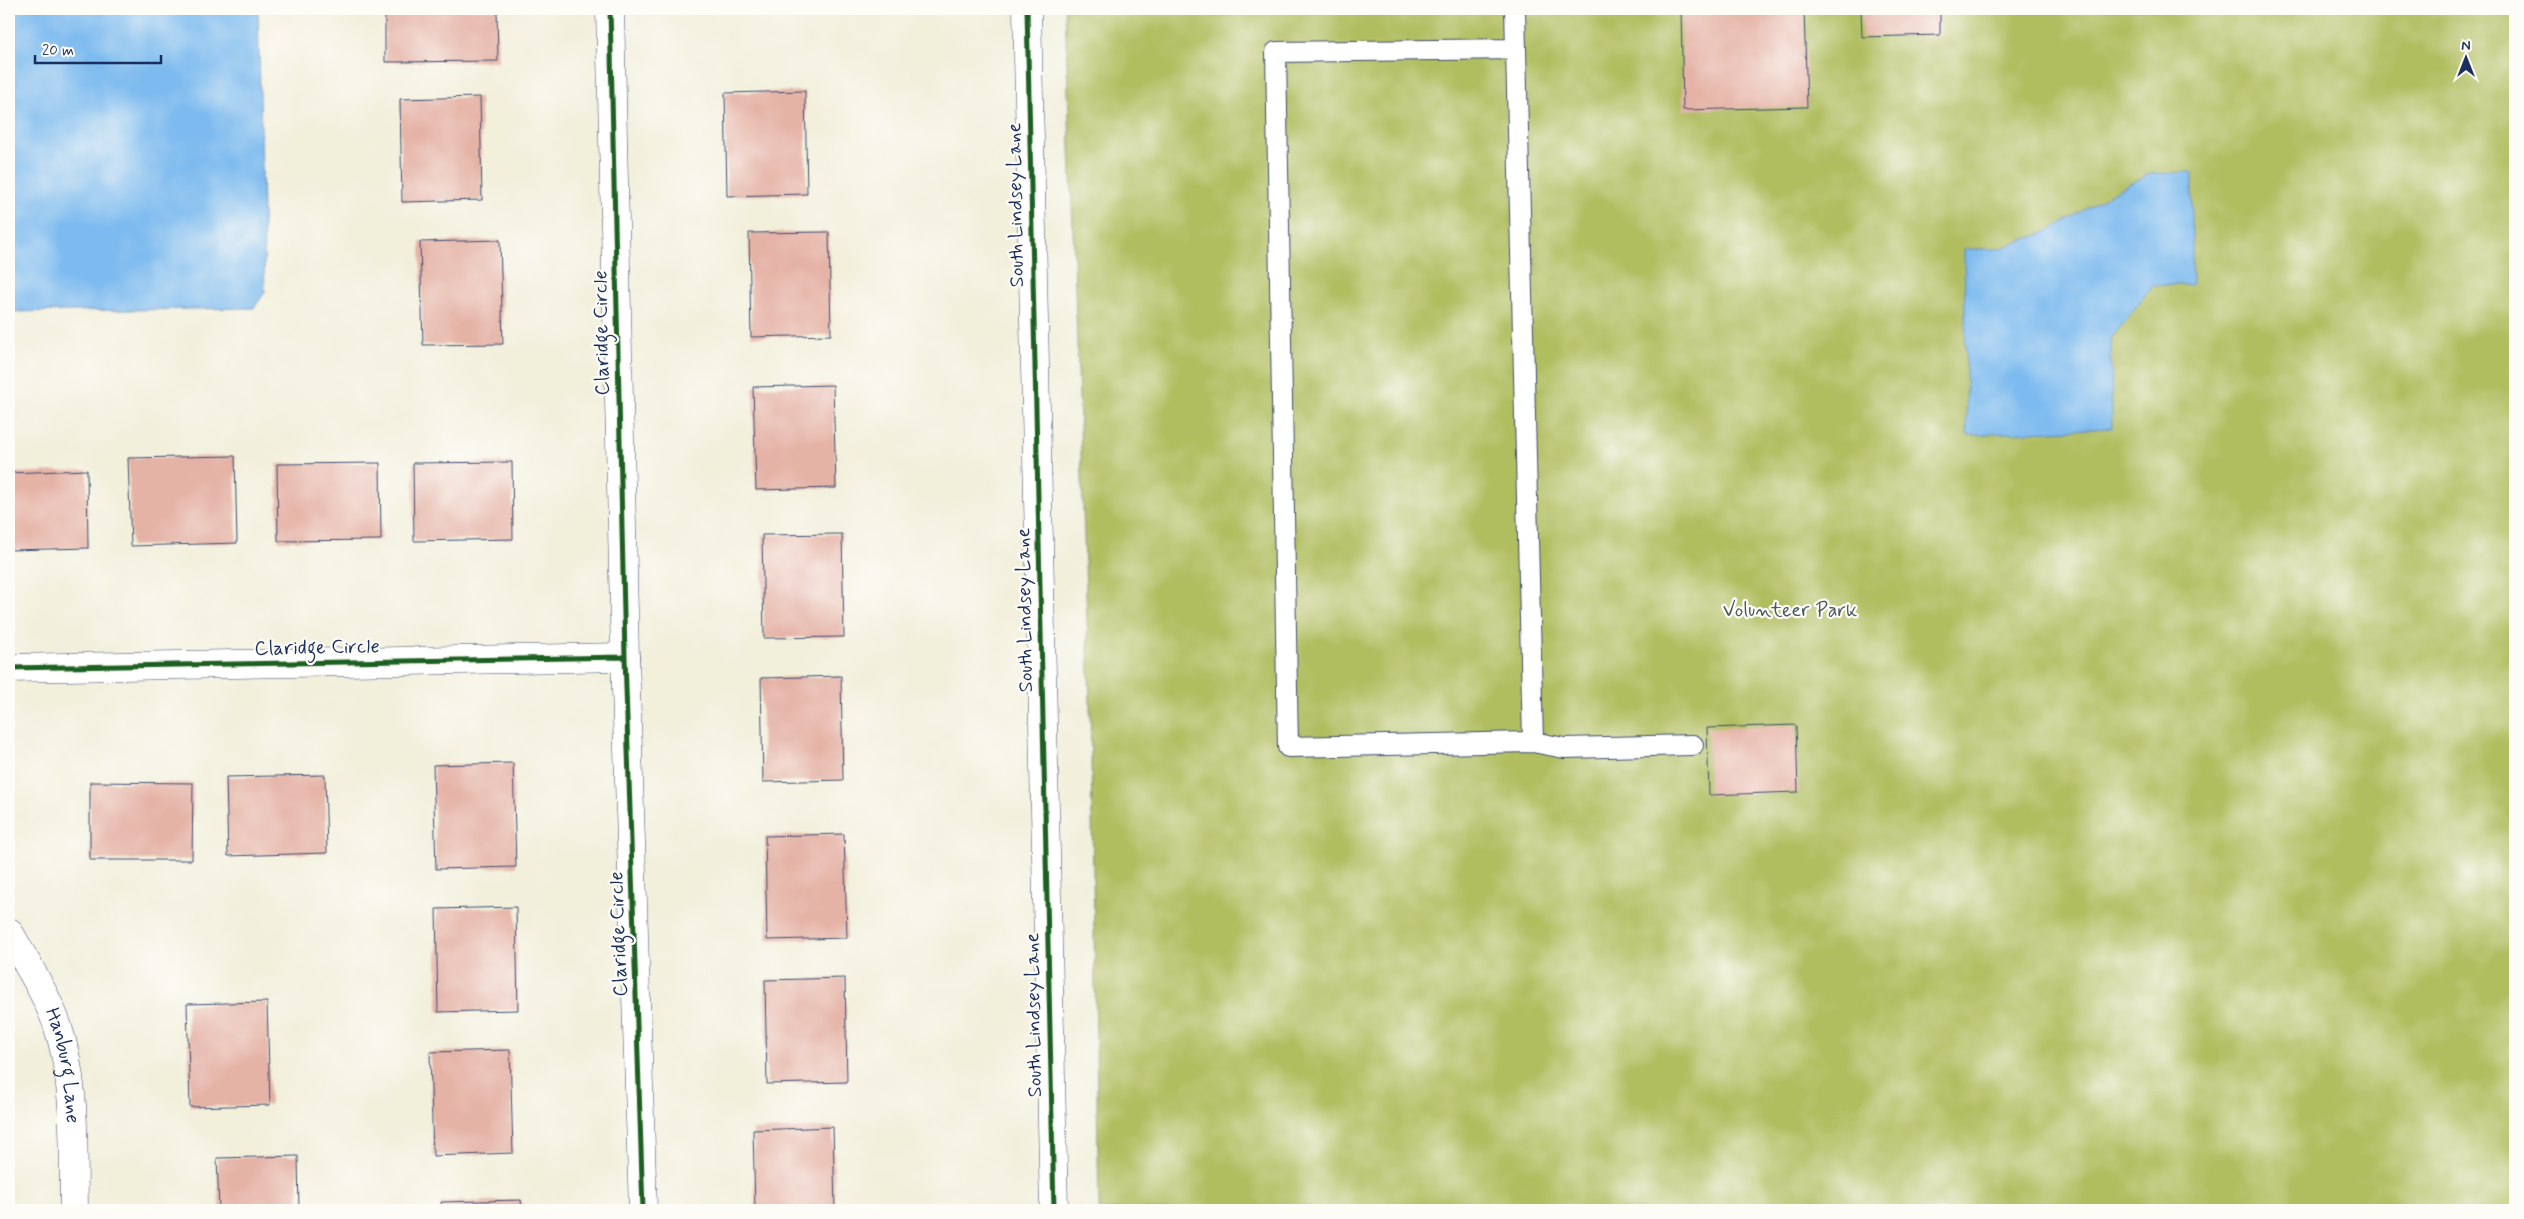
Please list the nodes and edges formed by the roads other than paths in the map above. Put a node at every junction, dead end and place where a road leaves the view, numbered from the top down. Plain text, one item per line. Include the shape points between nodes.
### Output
1 (610, 9) edge
2 (1027, 9) edge
3 (1515, 9) edge
4 (1516, 49) junction
5 (625, 656) junction
6 (9, 668) edge
7 (1533, 742) junction
8 (1693, 745) dead end
9 (9, 932) edge
10 (74, 1210) edge
11 (643, 1210) edge
12 (1054, 1210) edge

1 - 5 street, Claridge Circle
2 - 12 street, South Lindsey Lane
3 - 4 lane
4 - 7 lane
4 - 7 lane via 1276,52 1288,747
5 - 6 street, Claridge Circle
5 - 11 street, Claridge Circle
7 - 8 lane via 1564,748
9 - 10 street, Hanburg Lane via 57,1024 66,1060 72,1104

